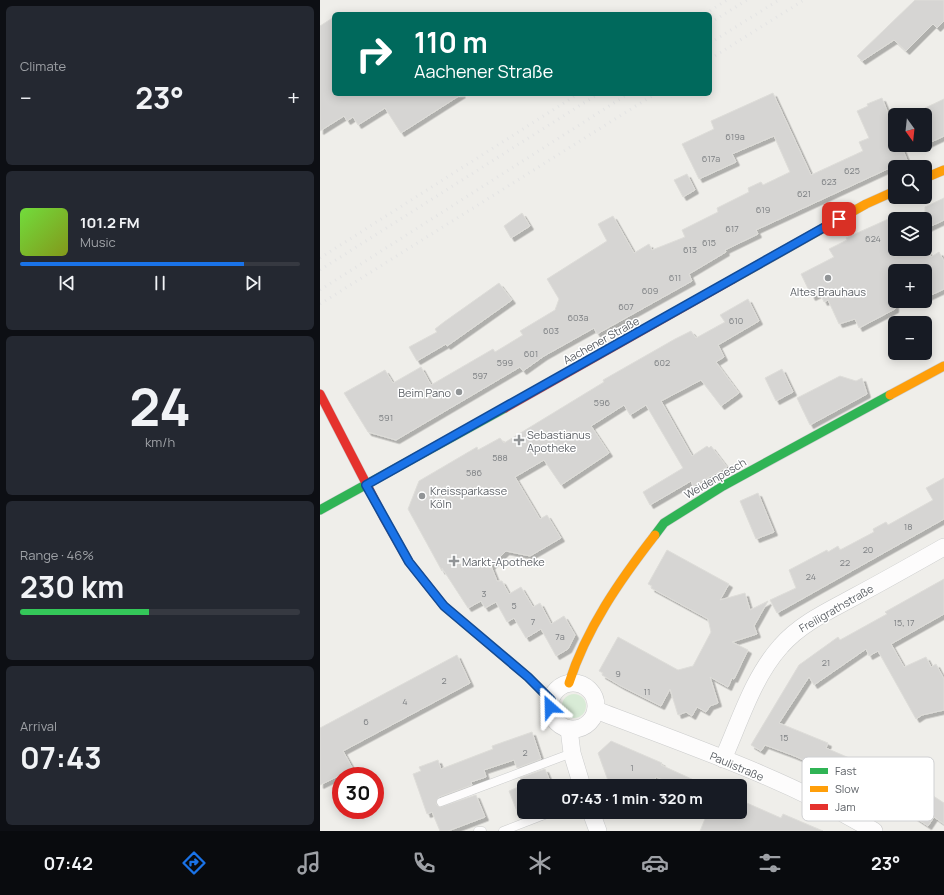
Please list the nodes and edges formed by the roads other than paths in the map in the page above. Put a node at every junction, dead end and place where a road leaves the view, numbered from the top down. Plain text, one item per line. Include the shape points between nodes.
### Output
1 (944, 170) edge
2 (932, 175) edge
3 (888, 194) edge
4 (944, 366) edge
5 (320, 394) edge
6 (366, 485) junction
7 (320, 510) edge
8 (944, 547) edge
9 (569, 683) junction
10 (551, 700) junction
11 (596, 710) junction
12 (569, 729) junction
13 (572, 753) junction
14 (723, 759) junction
15 (580, 779) edge
16 (802, 793) edge
17 (442, 802) dead end
18 (534, 819) edge
19 (594, 819) edge
20 (858, 821) edge
21 (478, 831) edge
22 (482, 831) edge
23 (503, 831) edge
24 (598, 831) edge
25 (874, 831) edge

1 - 2 street
3 - 6 street, Aachener Straße via 866,204
4 - 9 street, Weidenpesch via 723,486 664,523 609,599 577,658
5 - 6 street
6 - 7 street, Aachener Straße
6 - 10 street via 409,562 444,606 528,677
8 - 14 street, Freiligrathstraße via 817,617 780,646 753,690
9 - 10 street via 558,689
9 - 11 street via 576,683 589,690 596,702
10 - 12 street via 550,707 556,722
11 - 12 street via 589,723 576,729
11 - 14 street, Paulistraße
12 - 13 street
13 - 15 street
13 - 17 lane
14 - 16 street, Paulistraße
18 - 23 lane
19 - 24 street
20 - 25 street, Paulistraße
21 - 22 lane

